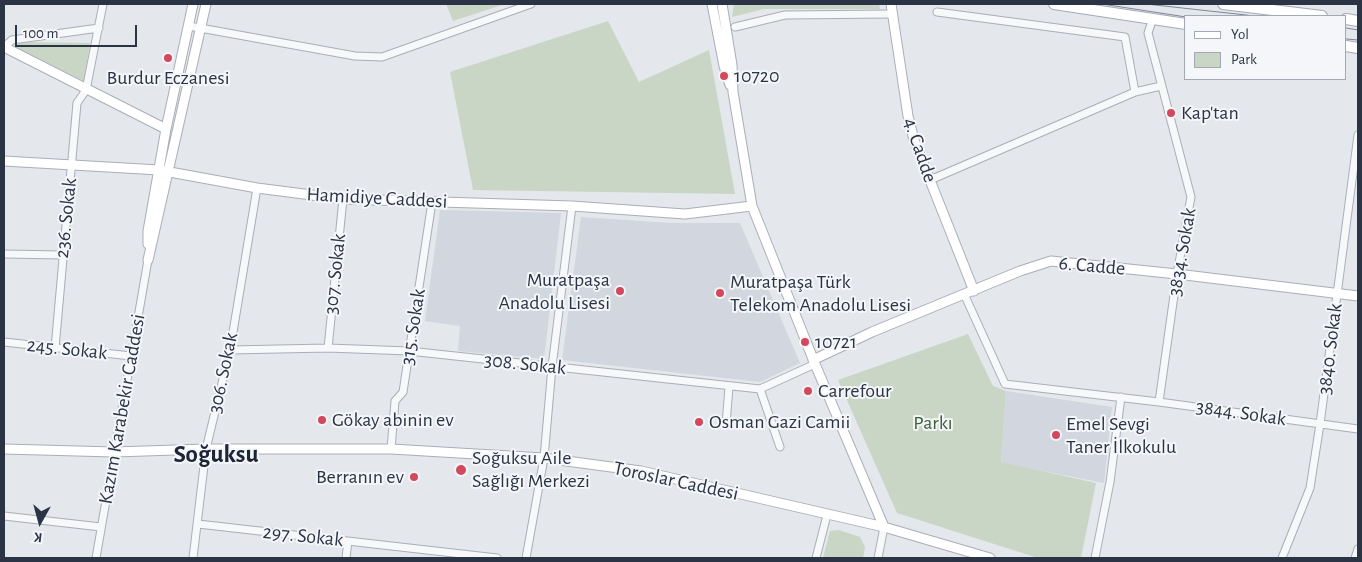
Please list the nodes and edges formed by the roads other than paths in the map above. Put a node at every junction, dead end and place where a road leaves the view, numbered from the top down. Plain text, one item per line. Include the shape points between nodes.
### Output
1 (103, 4) edge
2 (194, 4) edge
3 (206, 4) edge
4 (530, 4) edge
5 (712, 4) edge
6 (722, 4) edge
7 (891, 4) edge
8 (1054, 4) edge
9 (1223, 4) edge
10 (1238, 5) edge
11 (937, 12) dead end
12 (892, 14) junction
13 (1314, 15) edge
14 (1153, 18) junction
15 (1184, 24) edge
16 (189, 26) junction
17 (735, 26) dead end
18 (202, 27) junction
19 (99, 28) junction
20 (4, 47) edge
21 (1161, 86) junction
22 (86, 90) junction
23 (732, 92) junction
24 (1135, 92) junction
25 (166, 129) junction
26 (1358, 135) edge
27 (4, 161) edge
28 (72, 165) junction
29 (159, 170) junction
30 (169, 172) junction
31 (930, 180) junction
32 (257, 188) junction
33 (343, 199) junction
34 (432, 202) junction
35 (572, 206) junction
36 (752, 206) junction
37 (4, 254) edge
38 (62, 255) junction
39 (148, 260) junction
40 (1176, 274) junction
41 (974, 291) junction
42 (1337, 293) junction
43 (965, 296) junction
44 (1358, 296) edge
45 (4, 342) edge
46 (55, 348) junction
47 (328, 348) junction
48 (230, 350) junction
49 (409, 351) junction
50 (131, 356) junction
51 (814, 362) junction
52 (552, 367) junction
53 (729, 387) junction
54 (760, 389) junction
55 (1120, 398) junction
56 (1159, 402) junction
57 (726, 424) dead end
58 (1320, 424) junction
59 (1358, 429) edge
60 (780, 447) dead end
61 (4, 449) edge
62 (206, 449) junction
63 (391, 449) junction
64 (114, 452) junction
65 (544, 458) junction
66 (827, 515) junction
67 (4, 516) edge
68 (198, 524) junction
69 (101, 527) junction
70 (884, 527) junction
71 (348, 541) junction
72 (1358, 549) edge
73 (96, 558) edge
74 (193, 558) edge
75 (346, 558) edge
76 (497, 558) edge
77 (526, 558) edge
78 (816, 558) edge
79 (878, 558) edge
80 (987, 558) edge
81 (1095, 558) edge
82 (1282, 558) edge
83 (1355, 558) edge

1 - 19 street, 236. Sokak
2 - 16 street, Kazım Karabekir Caddesi
3 - 18 street, Kazım Karabekir Caddesi
4 - 18 street via 382,57 355,56
5 - 23 street
6 - 23 street via 732,65
7 - 12 street, 4. Cadde
8 - 14 main road
9 - 10 main road
10 - 13 main road
11 - 24 street via 1125,37
12 - 17 street via 785,15
12 - 31 street, 4. Cadde via 908,116
14 - 15 main road
14 - 21 street, 3834. Sokak via 1148,32
16 - 18 street
16 - 25 street, Kazım Karabekir Caddesi
18 - 30 street, Kazım Karabekir Caddesi
19 - 20 street via 12,40
19 - 22 street, 236. Sokak
20 - 22 street
21 - 24 street
21 - 40 street, 3834. Sokak via 1191,197
22 - 25 street
22 - 28 street, 236. Sokak via 77,103
23 - 36 street
24 - 31 street
25 - 29 street, Kazım Karabekir Caddesi
26 - 42 street, 3840. Sokak
27 - 28 street, Hamidiye Caddesi
28 - 29 street, Hamidiye Caddesi
28 - 38 street, 236. Sokak
29 - 30 street, Hamidiye Caddesi
29 - 39 street, Kazım Karabekir Caddesi via 148,231
30 - 32 street, Hamidiye Caddesi
30 - 39 street, Kazım Karabekir Caddesi
31 - 41 street, 4. Cadde
32 - 33 street, Hamidiye Caddesi
32 - 48 street, 306. Sokak
33 - 34 street, Hamidiye Caddesi
33 - 47 street, 307. Sokak
34 - 35 street, Hamidiye Caddesi
34 - 49 street, 315. Sokak
35 - 36 street, Hamidiye Caddesi via 685,214
35 - 52 street
36 - 51 street
37 - 38 street
38 - 46 street, 236. Sokak
39 - 50 street, Kazım Karabekir Caddesi
40 - 41 street, 6. Cadde via 1051,261
40 - 42 street, 6. Cadde
40 - 56 street, 3834. Sokak
41 - 43 street, 6. Cadde
42 - 44 street, 6. Cadde
42 - 58 street, 3840. Sokak
43 - 51 street, 6. Cadde via 856,339
43 - 55 street, 3844. Sokak via 1005,384
45 - 46 street, 245. Sokak
46 - 50 street, 245. Sokak
47 - 48 street, 308. Sokak
47 - 49 street, 308. Sokak
48 - 62 street, 306. Sokak
49 - 52 street, 308. Sokak
49 - 63 street, 315. Sokak via 403,392 394,400
50 - 64 street, Kazım Karabekir Caddesi
51 - 54 street, 308. Sokak
51 - 70 street
52 - 53 street, 308. Sokak
52 - 65 street
53 - 54 street, 308. Sokak
53 - 57 street
54 - 60 street
55 - 56 street, 3844. Sokak
55 - 81 street via 1110,482
56 - 58 street, 3844. Sokak
58 - 59 street, 3844. Sokak
58 - 82 street, 3840. Sokak via 1310,488
61 - 64 street, Toroslar Caddesi
62 - 63 street, Toroslar Caddesi
62 - 64 street, Toroslar Caddesi
62 - 68 street, 306. Sokak
63 - 65 street, Toroslar Caddesi
64 - 69 street, Kazım Karabekir Caddesi
65 - 66 street, Toroslar Caddesi via 641,471
65 - 77 street
66 - 70 street, Toroslar Caddesi
66 - 78 street
67 - 69 street
68 - 71 street, 297. Sokak
68 - 74 street, 306. Sokak
69 - 73 street, Kazım Karabekir Caddesi
70 - 79 street
70 - 80 street, Toroslar Caddesi
71 - 75 street
71 - 76 street, 297. Sokak
72 - 83 street

